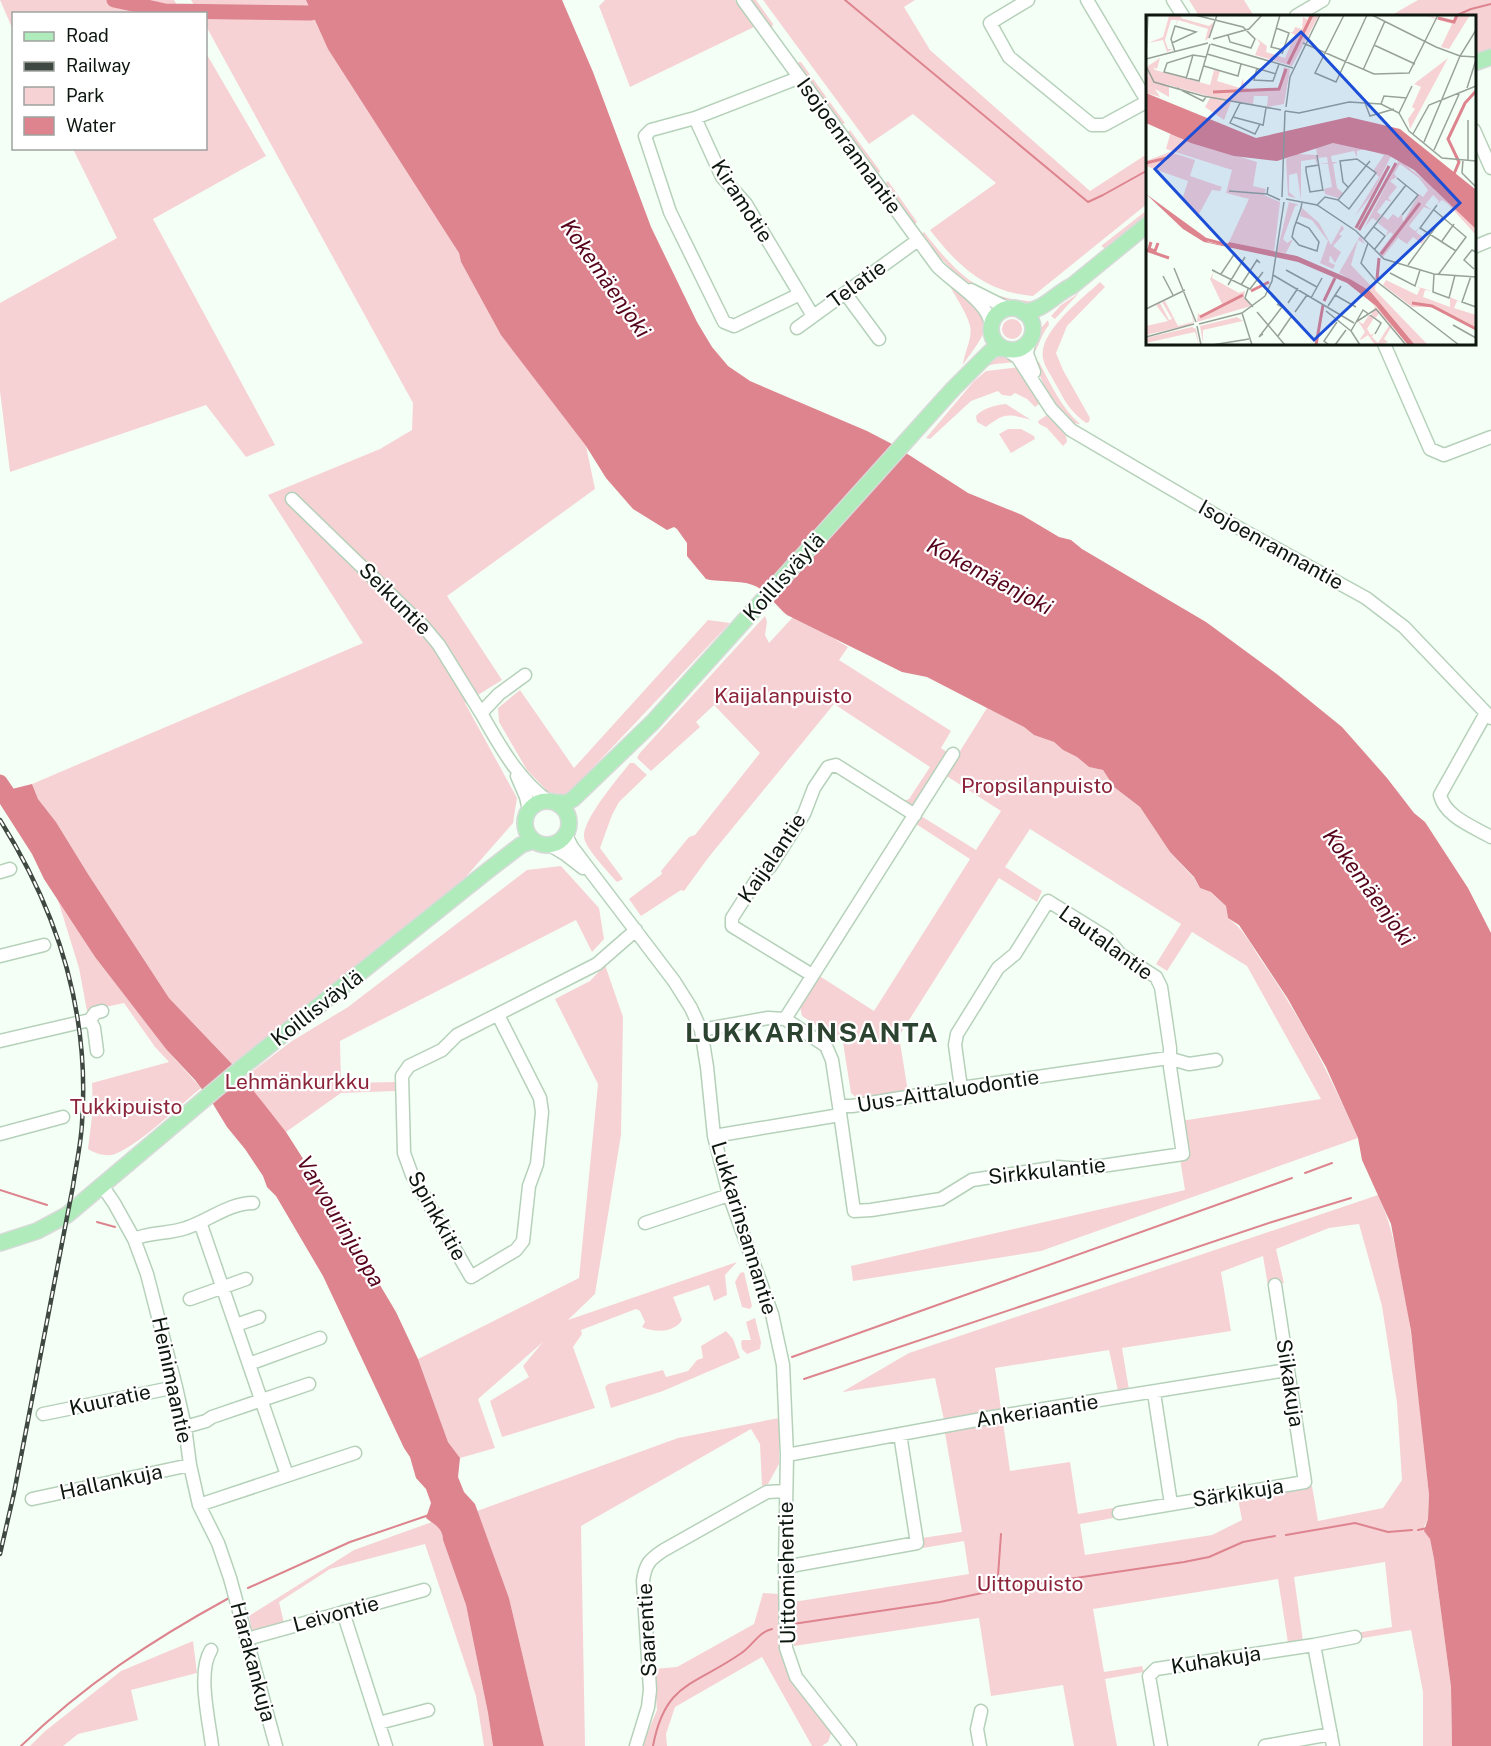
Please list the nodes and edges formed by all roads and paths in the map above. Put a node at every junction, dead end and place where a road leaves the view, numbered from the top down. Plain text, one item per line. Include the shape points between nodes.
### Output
1 (743, 0) edge
2 (1028, 0) edge
3 (1087, 0) edge
4 (1173, 0) edge
5 (1323, 0) edge
6 (1301, 9) edge
7 (1182, 15) edge
8 (1491, 57) edge
9 (1476, 62) edge
10 (798, 78) junction
11 (1146, 99) edge
12 (1146, 102) edge
13 (695, 118) junction
14 (1476, 134) edge
15 (1491, 168) edge
16 (1146, 226) edge
17 (918, 240) junction
18 (1491, 240) edge
19 (1476, 246) edge
20 (962, 286) junction
21 (1072, 286) junction
22 (845, 293) junction
23 (800, 294) junction
24 (1016, 311) junction
25 (813, 316) junction
26 (797, 328) dead end
27 (991, 328) junction
28 (1030, 338) junction
29 (879, 339) dead end
30 (1384, 345) edge
31 (1005, 349) junction
32 (953, 389) junction
33 (1040, 391) junction
34 (1491, 437) edge
35 (292, 499) dead end
36 (525, 675) dead end
37 (481, 713) junction
38 (1489, 715) edge
39 (953, 754) dead end
40 (510, 761) junction
41 (613, 762) junction
42 (551, 801) junction
43 (915, 815) junction
44 (527, 816) junction
45 (568, 830) junction
46 (1491, 837) edge
47 (533, 841) junction
48 (550, 845) junction
49 (486, 872) junction
50 (605, 890) junction
51 (636, 930) junction
52 (44, 945) dead end
53 (0, 956) edge
54 (812, 975) junction
55 (102, 1011) dead end
56 (498, 1015) junction
57 (785, 1019) junction
58 (90, 1020) junction
59 (701, 1030) junction
60 (0, 1041) edge
61 (97, 1051) dead end
62 (1168, 1058) junction
63 (1216, 1060) dead end
64 (961, 1088) junction
65 (839, 1111) junction
66 (63, 1117) dead end
67 (0, 1134) edge
68 (714, 1136) junction
69 (103, 1187) junction
70 (729, 1195) junction
71 (253, 1203) dead end
72 (200, 1222) junction
73 (645, 1223) dead end
74 (134, 1239) junction
75 (0, 1243) edge
76 (246, 1280) dead end
77 (1275, 1285) dead end
78 (223, 1287) junction
79 (190, 1299) dead end
80 (259, 1317) dead end
81 (236, 1325) junction
82 (320, 1338) dead end
83 (249, 1364) junction
84 (1287, 1370) junction
85 (309, 1384) dead end
86 (176, 1387) junction
87 (1154, 1393) junction
88 (261, 1401) junction
89 (43, 1414) dead end
90 (785, 1416) joint
91 (185, 1426) junction
92 (900, 1434) junction
93 (355, 1453) dead end
94 (786, 1455) junction
95 (190, 1465) junction
96 (286, 1475) junction
97 (1305, 1482) joint
98 (786, 1491) junction
99 (32, 1499) dead end
100 (1171, 1504) junction
101 (199, 1505) junction
102 (1119, 1513) dead end
103 (785, 1567) junction
104 (230, 1578) joint
105 (424, 1590) dead end
106 (343, 1612) junction
107 (1355, 1637) dead end
108 (247, 1639) junction
109 (1314, 1645) junction
110 (211, 1650) dead end
111 (428, 1710) dead end
112 (981, 1711) dead end
113 (379, 1723) junction
114 (1332, 1740) edge
115 (212, 1746) edge
116 (276, 1746) edge
117 (386, 1746) edge
118 (636, 1746) edge
119 (850, 1746) edge
120 (980, 1746) edge
121 (1161, 1746) edge
122 (1265, 1746) edge

1 - 10 street, Isojoenrannantie
2 - 12 street via 990,23 1009,57 1092,125 1104,126
3 - 11 street
4 - 7 street
5 - 6 street
8 - 9 main road
10 - 13 street
10 - 17 street, Isojoenrannantie
13 - 23 street, Kiramotie via 722,177 746,204
13 - 23 street via 651,130 645,136 670,212 724,322 734,326
14 - 15 street
16 - 21 main road
17 - 20 street, Isojoenrannantie via 938,266
17 - 22 street, Telatie
18 - 19 street
20 - 24 street, Isojoenrannantie
20 - 27 street, Isojoenrannantie via 988,314
21 - 24 main road via 1041,308
21 - 28 main road
22 - 25 street, Telatie
22 - 29 street
23 - 25 street, Kiramotie
24 - 27 main road via 997,315
24 - 28 main road via 1032,324
25 - 26 street, Telatie
27 - 31 main road via 994,340
27 - 32 main road, Koillisväylä
28 - 31 main road via 1019,349
28 - 33 street, Isojoenrannantie via 1027,354
30 - 34 street via 1430,448 1444,455
31 - 32 main road, Koillisväylä via 988,354
31 - 33 street, Isojoenrannantie via 1018,358
32 - 41 main road, Koillisväylä
33 - 38 street, Isojoenrannantie via 1060,420 1089,442 1366,598 1404,627
35 - 37 street, Seikuntie via 424,627
36 - 37 street
37 - 40 street, Seikuntie
38 - 46 street via 1442,790 1441,800 1451,813
39 - 43 street
40 - 42 street, Seikuntie via 538,794
40 - 44 street, Seikuntie via 526,797
41 - 42 main road, Koillisväylä via 573,799
41 - 45 main road, Koillisväylä via 573,816
42 - 44 main road via 539,802
42 - 45 main road via 566,811
43 - 54 street
43 - 54 street, Kaijalantie via 836,765 828,767 814,788 804,814 732,918 732,926
44 - 47 main road via 527,832
44 - 49 main road, Koillisväylä
45 - 48 main road via 559,842
45 - 50 street, Lukkarinsannantie via 572,847
47 - 48 main road
47 - 49 main road, Koillisväylä via 521,845
48 - 50 street, Lukkarinsannantie
49 - 69 main road, Koillisväylä via 199,1102
50 - 51 street, Lukkarinsannantie
51 - 56 street, Spinkkitie via 597,964
51 - 59 street, Lukkarinsannantie via 692,1008
52 - 53 street
54 - 57 street
55 - 58 street
56 - 56 street, Spinkkitie via 457,1035 442,1050 409,1066 402,1076 404,1153 412,1175 471,1277 516,1250 523,1241 529,1186 537,1164 540,1098
57 - 59 street via 768,1018
57 - 65 street, Uus-Aittaluodontie via 826,1046 832,1060
58 - 60 street
58 - 61 street
59 - 68 street, Lukkarinsannantie
62 - 63 street, Uus-Aittaluodontie via 1189,1064
62 - 64 street, Uus-Aittaluodontie
62 - 64 street, Lautalantie via 1169,1037 1156,978 1120,954 1106,937 1048,901 957,1034
62 - 65 street, Sirkkulantie via 1183,1154 972,1180 941,1199 854,1211
64 - 65 street, Uus-Aittaluodontie
65 - 68 street
66 - 67 street
68 - 70 street, Lukkarinsannantie
69 - 74 street, Heinimaantie
69 - 75 main road, Koillisväylä via 59,1220
70 - 73 street
70 - 90 street, Lukkarinsannantie via 772,1314 783,1365
71 - 72 street via 241,1204
72 - 74 street
72 - 78 street
74 - 86 street, Heinimaantie
76 - 78 street
77 - 84 street, Siikakuja
78 - 79 street
78 - 81 street
80 - 81 street
81 - 83 street
82 - 83 street
83 - 88 street
84 - 87 street, Ankeriaantie
84 - 97 street, Siikakuja
85 - 88 street
86 - 89 street, Kuuratie
86 - 91 street, Heinimaantie
87 - 92 street, Ankeriaantie
87 - 100 street, Särkikuja
88 - 91 street
88 - 96 street
90 - 94 street, Uittomiehentie
91 - 95 street, Heinimaantie
92 - 94 street, Ankeriaantie
92 - 103 street via 917,1544
93 - 96 street
94 - 98 street, Uittomiehentie
95 - 99 street, Hallankuja
95 - 101 street, Heinimaantie
96 - 101 street
97 - 100 street, Särkikuja
98 - 103 street, Uittomiehentie
98 - 118 street, Saarentie via 767,1492 650,1559 643,1581 650,1690
100 - 102 street, Särkikuja
101 - 104 street, Heinimaantie
103 - 119 street, Uittomiehentie via 786,1648 790,1664
104 - 108 street, Harakankuja
105 - 106 street, Leivontie
106 - 108 street, Leivontie
106 - 113 street
107 - 109 street, Kuhakuja
108 - 116 street, Harakankuja
109 - 114 street
109 - 121 street, Kuhakuja via 1156,1670 1149,1676
110 - 115 street via 204,1674
111 - 113 street
112 - 120 street via 977,1729
113 - 117 street
114 - 122 street

